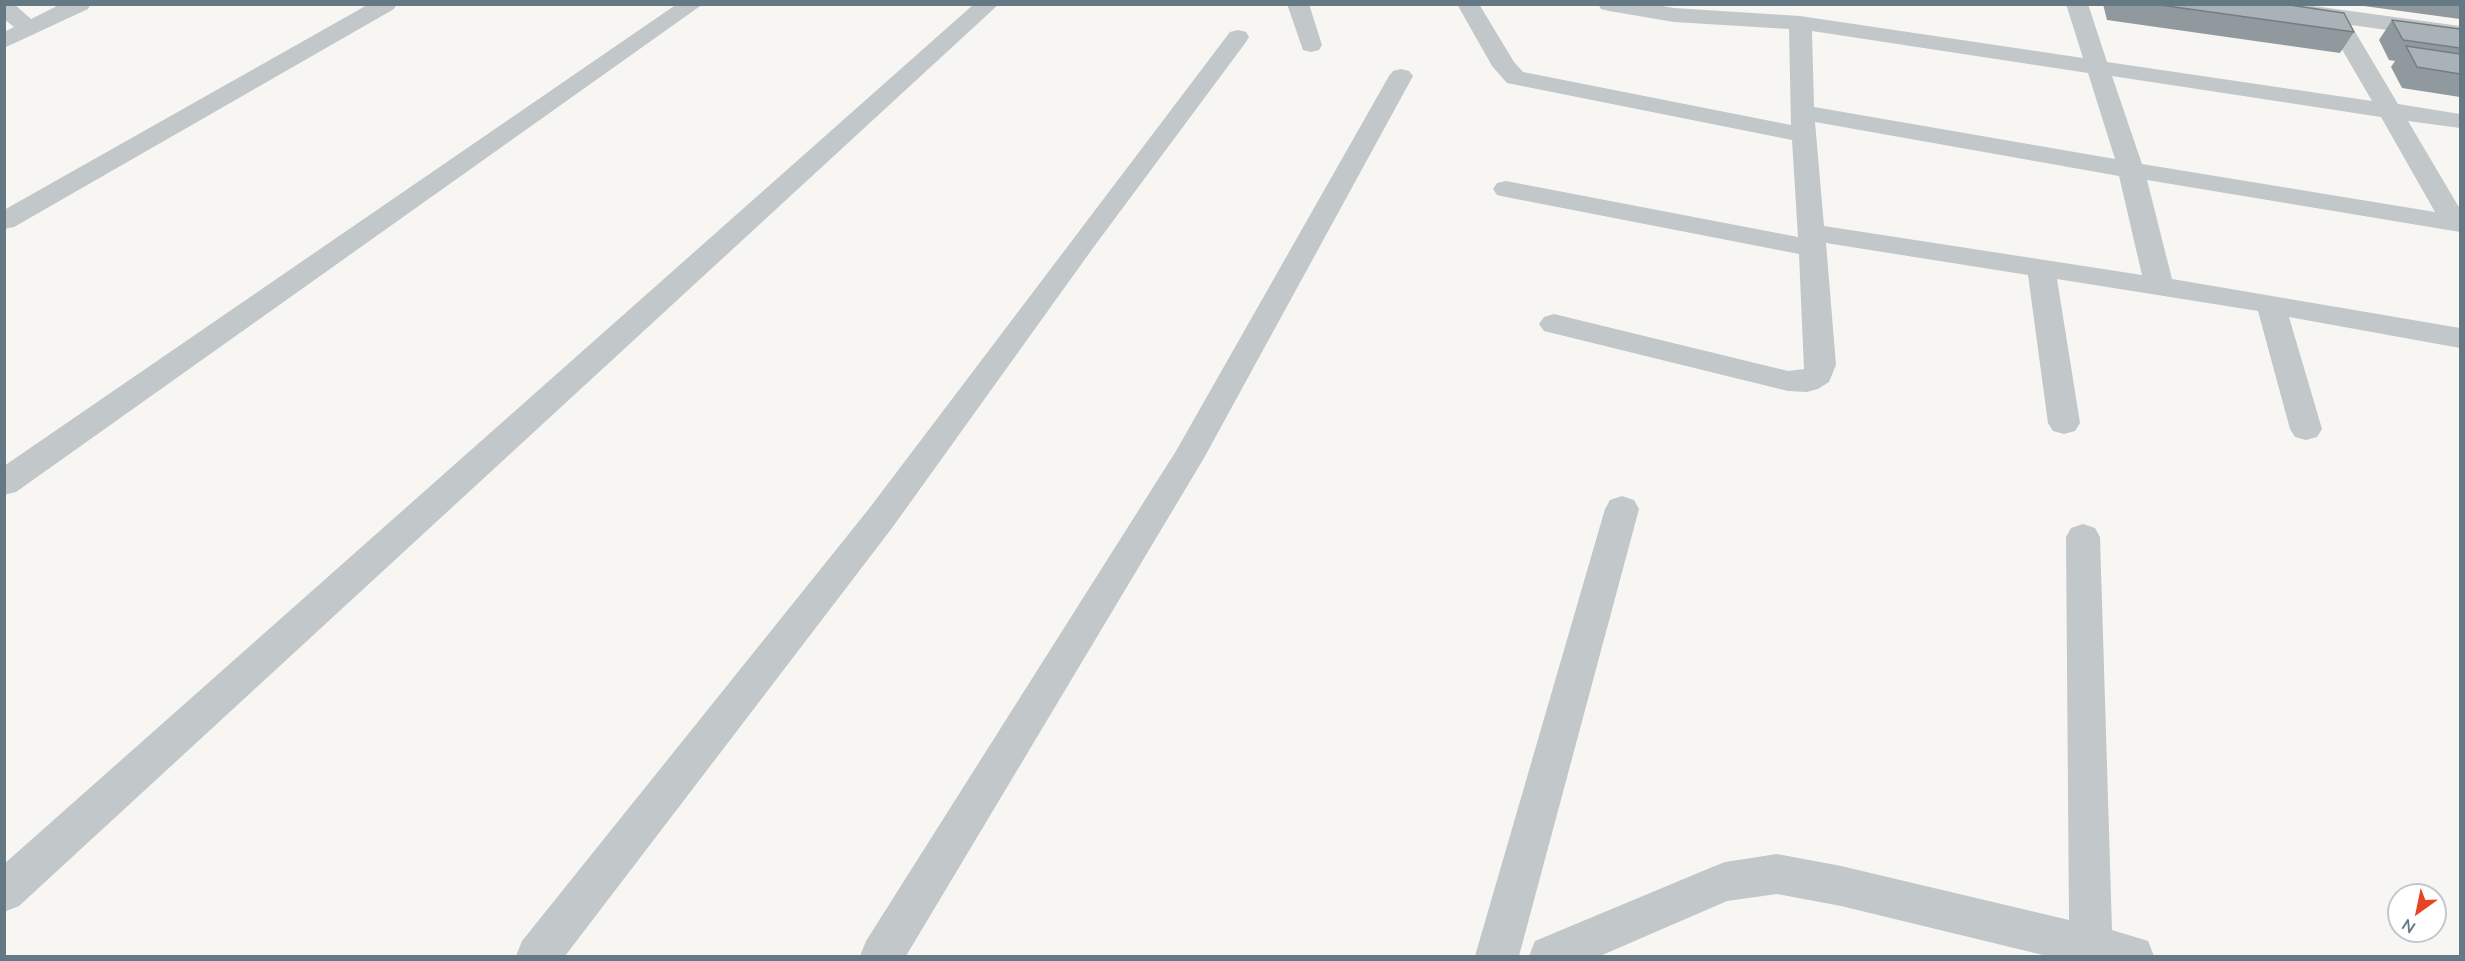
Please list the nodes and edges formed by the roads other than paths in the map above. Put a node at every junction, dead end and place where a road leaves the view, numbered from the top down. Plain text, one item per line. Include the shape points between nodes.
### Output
1 (80, 4) edge
2 (386, 4) edge
3 (692, 4) edge
4 (988, 4) edge
5 (1298, 4) edge
6 (1468, 4) edge
7 (1609, 4) edge
8 (2077, 4) edge
9 (2246, 4) edge
10 (4, 7) edge
11 (2335, 17) junction
12 (1800, 23) junction
13 (29, 29) junction
14 (2460, 33) edge
15 (1238, 38) dead end
16 (4, 41) edge
17 (1311, 45) dead end
18 (2097, 66) junction
19 (1401, 76) dead end
20 (2390, 110) junction
21 (2460, 120) edge
22 (1803, 123) junction
23 (2131, 170) junction
24 (1506, 189) dead end
25 (4, 221) edge
26 (2458, 223) edge
27 (1812, 240) junction
28 (2041, 269) junction
29 (2159, 286) junction
30 (2271, 304) junction
31 (1554, 324) dead end
32 (2460, 338) edge
33 (2064, 423) dead end
34 (2306, 429) dead end
35 (4, 483) edge
36 (1622, 510) dead end
37 (2084, 537) dead end
38 (4, 892) edge
39 (2091, 952) edge
40 (538, 957) edge
41 (882, 957) edge
42 (1497, 957) edge
43 (1551, 957) edge
44 (2132, 957) edge

1 - 13 street
2 - 25 street
3 - 35 street
4 - 38 street
5 - 17 street
6 - 22 street via 1515,78
7 - 12 street via 1674,15
8 - 18 street
9 - 11 street
10 - 13 street
11 - 14 street
11 - 20 street
12 - 18 street
12 - 22 street
13 - 16 street
15 - 40 street via 880,519
18 - 20 street
18 - 23 street
19 - 41 street via 1188,458
20 - 21 street
20 - 26 street
22 - 23 street
22 - 27 street
23 - 26 street
23 - 29 street
24 - 27 street
27 - 28 street
27 - 31 street via 1821,365 1818,375 1807,382 1788,381
28 - 29 street
28 - 33 street
29 - 30 street
30 - 32 street
30 - 34 street
36 - 42 street
37 - 39 street
39 - 43 street via 1841,886 1777,874 1725,882
39 - 44 street

